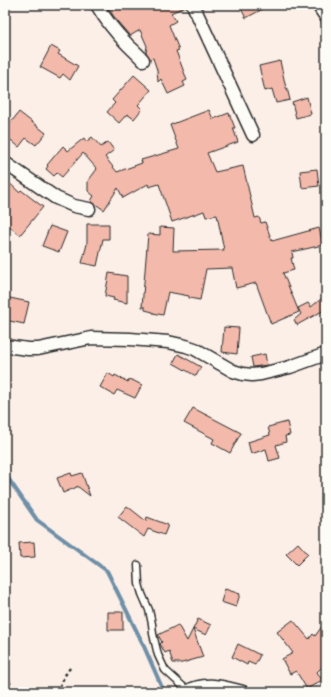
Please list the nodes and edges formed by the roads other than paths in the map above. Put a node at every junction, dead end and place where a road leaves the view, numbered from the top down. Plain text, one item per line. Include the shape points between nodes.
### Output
1 (97, 5) edge
2 (193, 5) edge
3 (318, 5) edge
4 (326, 17) edge
5 (143, 60) dead end
6 (253, 135) dead end
7 (5, 163) edge
8 (89, 209) dead end
9 (5, 346) edge
10 (326, 354) edge
11 (138, 565) dead end
12 (187, 692) edge
13 (242, 692) edge

1 - 5 street via 112,27
2 - 6 street
3 - 4 street
7 - 8 street via 56,198
9 - 10 street via 38,349 91,338 168,342 195,349 233,371 252,375 290,368
11 - 12 lane via 139,584 149,610 158,655 165,670
12 - 13 street via 206,685

